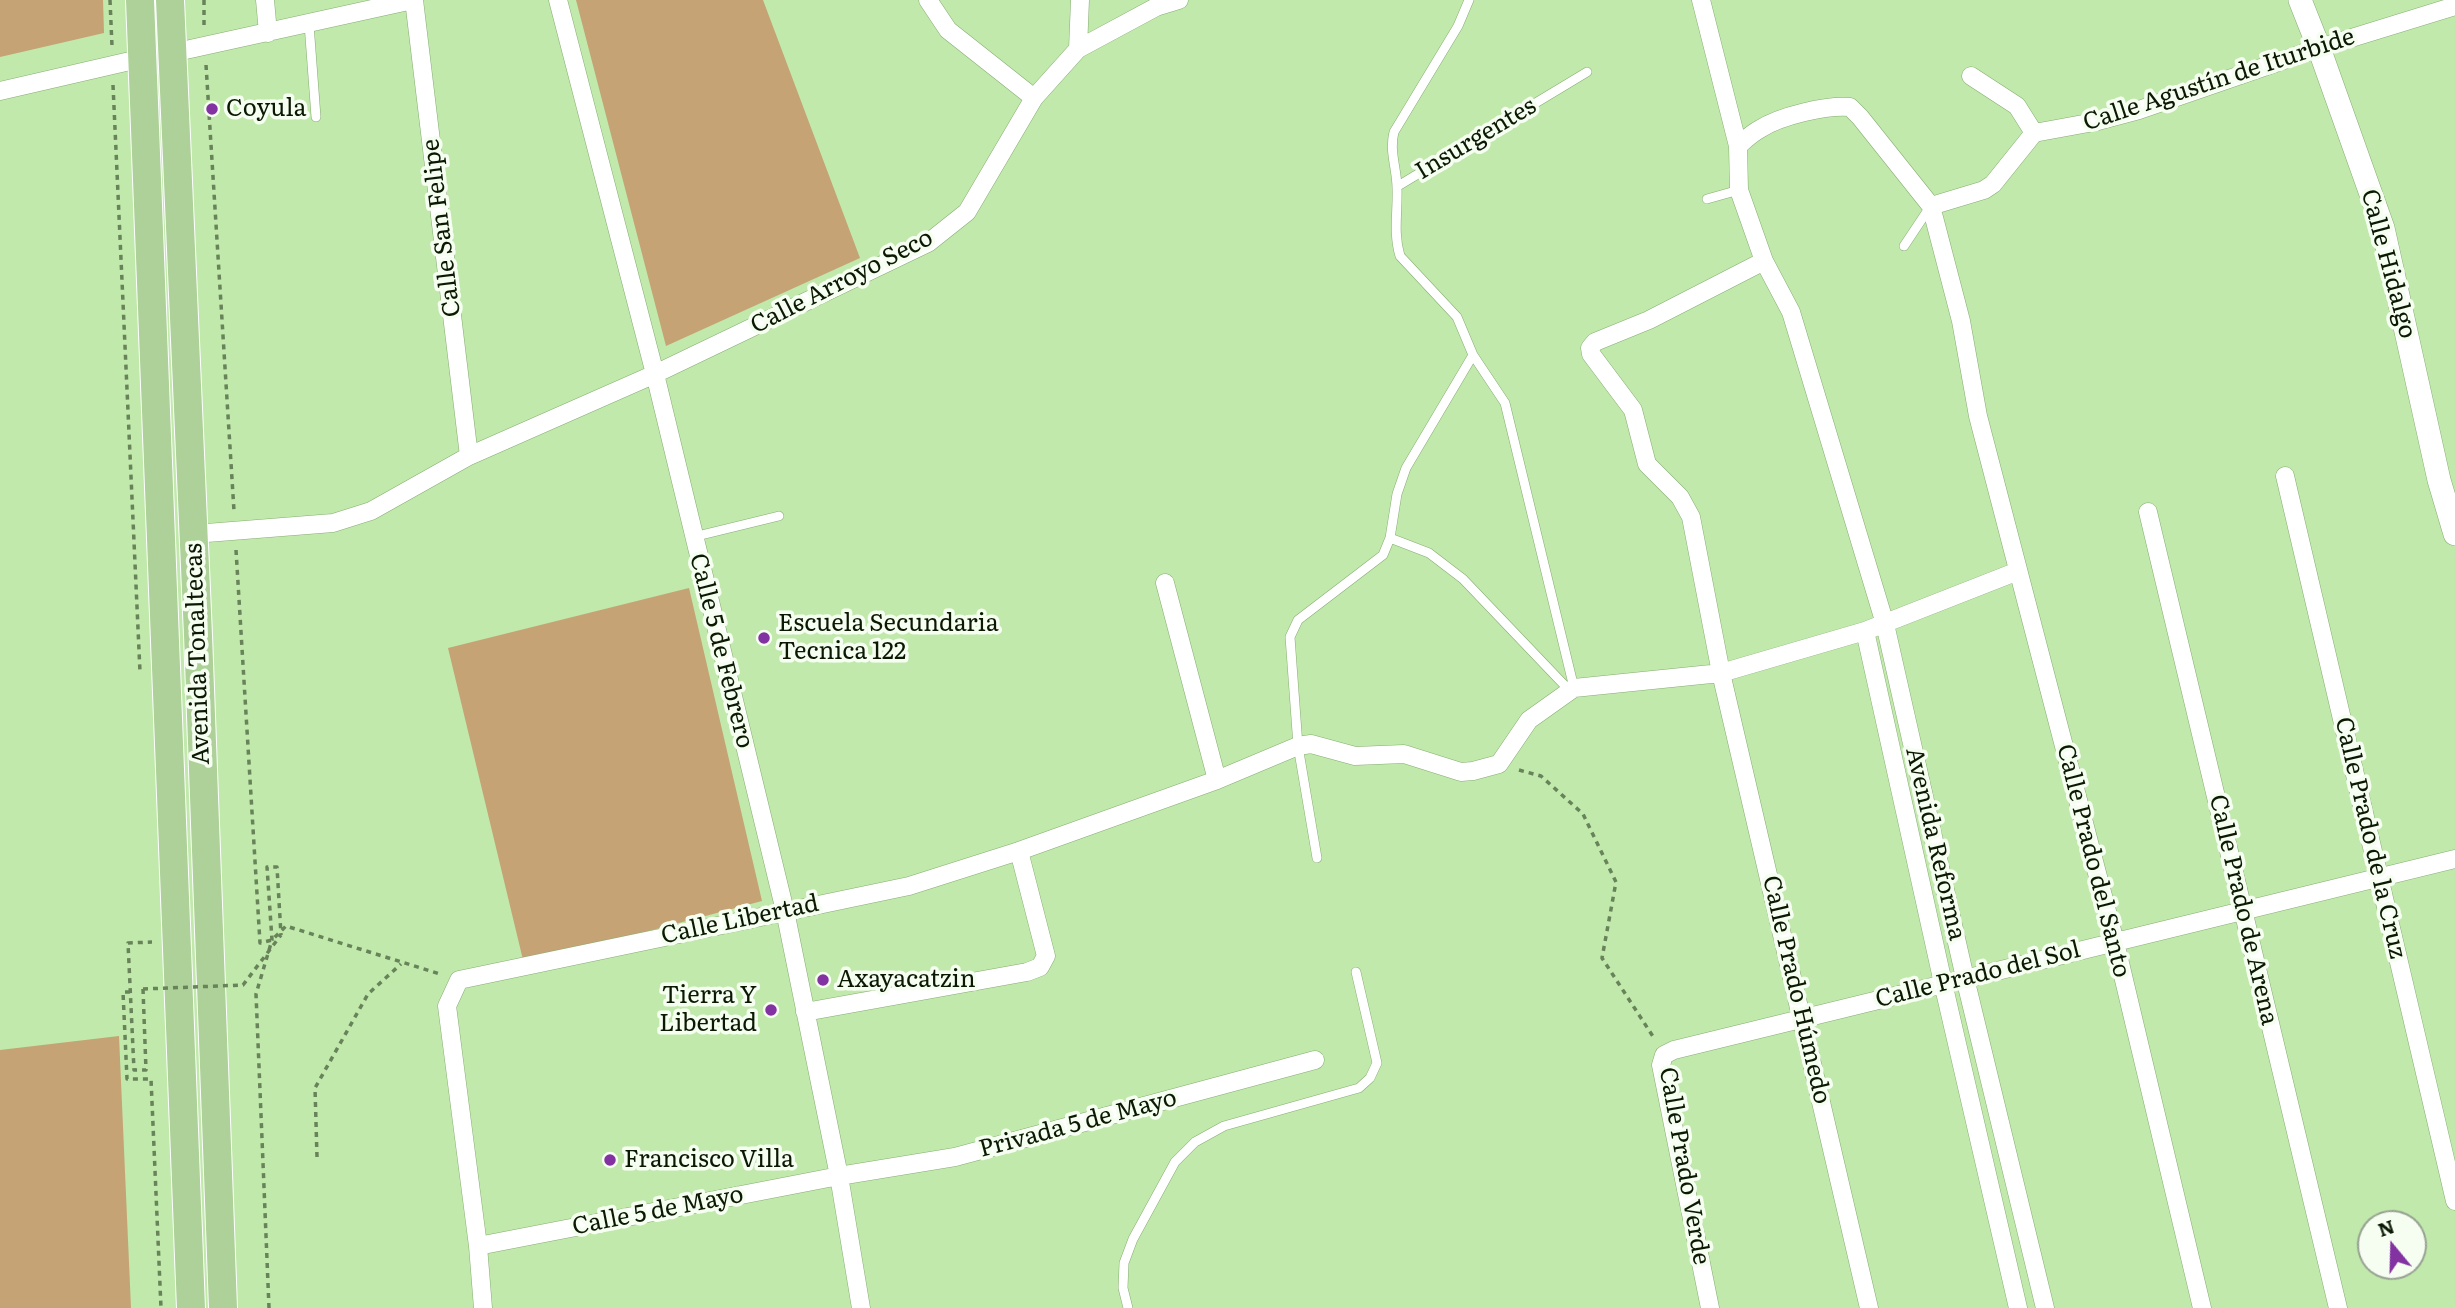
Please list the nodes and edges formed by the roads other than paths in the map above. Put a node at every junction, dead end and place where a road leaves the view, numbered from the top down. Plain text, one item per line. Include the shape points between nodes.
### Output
1 (140, 0) edge
2 (170, 0) edge
3 (265, 0) edge
4 (414, 0) edge
5 (558, 0) edge
6 (928, 0) edge
7 (1080, 0) edge
8 (1179, 0) edge
9 (1469, 0) edge
10 (1701, 0) edge
11 (2300, 0) edge
12 (1155, 3) edge
13 (2455, 6) edge
14 (309, 24) junction
15 (268, 33) junction
16 (2319, 48) junction
17 (1079, 49) junction
18 (172, 53) junction
19 (143, 58) junction
20 (1587, 72) dead end
21 (1971, 76) dead end
22 (0, 90) edge
23 (1034, 98) junction
24 (316, 117) dead end
25 (2034, 133) junction
26 (1738, 146) junction
27 (1398, 186) junction
28 (1738, 190) junction
29 (1707, 199) dead end
30 (1931, 206) junction
31 (1904, 247) dead end
32 (1764, 261) junction
33 (1473, 355) junction
34 (655, 374) junction
35 (469, 456) junction
36 (2285, 476) dead end
37 (2147, 512) dead end
38 (779, 516) dead end
39 (194, 534) junction
40 (2455, 534) edge
41 (693, 537) junction
42 (1390, 538) junction
43 (2018, 570) junction
44 (1165, 583) dead end
45 (1885, 624) junction
46 (1865, 631) junction
47 (1721, 673) junction
48 (1572, 689) junction
49 (1298, 746) junction
50 (1217, 779) junction
51 (1019, 851) junction
52 (1317, 858) dead end
53 (2455, 859) edge
54 (2379, 877) junction
55 (785, 911) junction
56 (2243, 911) junction
57 (2115, 942) junction
58 (1356, 972) dead end
59 (1965, 978) junction
60 (1942, 983) junction
61 (805, 1012) junction
62 (1803, 1018) junction
63 (1664, 1055) joint
64 (1315, 1060) dead end
65 (839, 1176) junction
66 (2455, 1201) edge
67 (478, 1246) junction
68 (191, 1308) edge
69 (223, 1308) edge
70 (483, 1308) edge
71 (861, 1308) edge
72 (1128, 1308) edge
73 (1710, 1308) edge
74 (1870, 1308) edge
75 (2018, 1308) edge
76 (2045, 1308) edge
77 (2202, 1308) edge
78 (2338, 1308) edge

1 - 19 main road, Avenida Tonaltecas
2 - 18 main road, Avenida Tonaltecas
3 - 15 street
4 - 14 street
4 - 35 street, Calle San Felipe
5 - 34 street, Calle 5 de Febrero
6 - 23 street via 948,30
7 - 17 street
8 - 12 street, Calle Arroyo Seco
9 - 27 lane, Insurgentes via 1394,132 1391,148
10 - 26 street
11 - 16 street, Calle Hidalgo
12 - 17 street, Calle Arroyo Seco
13 - 16 street, Calle Agustín de Iturbide
14 - 15 street
14 - 24 lane
15 - 18 street
16 - 25 street, Calle Agustín de Iturbide via 2139,110
16 - 40 street, Calle Hidalgo via 2383,228 2438,480
17 - 23 street, Calle Arroyo Seco
18 - 39 main road, Avenida Tonaltecas
19 - 22 street
19 - 68 main road, Avenida Tonaltecas
20 - 27 lane, Insurgentes
21 - 25 street via 2017,106
23 - 34 street, Calle Arroyo Seco via 967,212 928,243
25 - 30 street via 1993,184
26 - 28 street
26 - 30 street via 1761,128 1787,117 1850,107
27 - 33 lane via 1400,256 1458,317
28 - 29 lane
28 - 32 street, Avenida Reforma
30 - 31 lane
30 - 43 street, Calle Prado del Santo
32 - 45 street, Avenida Reforma via 1791,312
32 - 47 street, Calle Prado Húmedo via 1590,348 1633,410 1647,464 1680,497 1691,517
33 - 42 lane via 1406,468
33 - 48 lane via 1505,404
34 - 35 street, Calle Arroyo Seco
34 - 41 street, Calle 5 de Febrero
35 - 39 street, Calle Arroyo Seco via 354,518
36 - 54 street, Calle Prado de la Cruz
37 - 56 street, Calle Prado de Arena
38 - 41 lane
39 - 69 main road, Avenida Tonaltecas
41 - 55 street, Calle 5 de Febrero
42 - 48 lane via 1429,553 1463,579
42 - 49 lane via 1383,555 1292,629
43 - 45 street
43 - 57 street, Calle Prado del Santo
44 - 50 street
45 - 46 street
45 - 59 street, Avenida Reforma
46 - 47 street
46 - 60 street, Avenida Reforma
47 - 48 street
47 - 62 street, Calle Prado Húmedo
48 - 49 street, Calle Libertad via 1529,720 1499,764 1474,771 1461,772 1404,754 1355,756 1311,744
49 - 50 street, Calle Libertad
49 - 52 lane
50 - 51 street, Calle Libertad
51 - 55 street, Calle Libertad via 909,886
51 - 61 street via 1046,956 1040,967
53 - 54 street, Calle Prado del Sol
54 - 56 street, Calle Prado del Sol
54 - 66 street, Calle Prado de la Cruz
55 - 61 street, Calle 5 de Febrero
55 - 67 street, Calle Libertad via 459,980 447,1006
56 - 57 street, Calle Prado del Sol
56 - 78 street, Calle Prado de Arena
57 - 59 street, Calle Prado del Sol
57 - 77 street, Calle Prado del Santo
58 - 72 lane via 1377,1063 1370,1078 1359,1088 1224,1126 1195,1142 1175,1162 1133,1239 1124,1263
59 - 60 street, Calle Prado del Sol
59 - 76 street, Avenida Reforma
60 - 62 street, Calle Prado del Sol
60 - 75 street, Avenida Reforma
61 - 65 street, Calle 5 de Febrero
62 - 63 street, Calle Prado del Sol
62 - 74 street, Calle Prado Húmedo
63 - 73 street, Calle Prado Verde via 1661,1065
64 - 65 street, Privada 5 de Mayo via 955,1157
65 - 67 street, Calle 5 de Mayo
65 - 71 street, Calle 5 de Febrero
67 - 70 street

